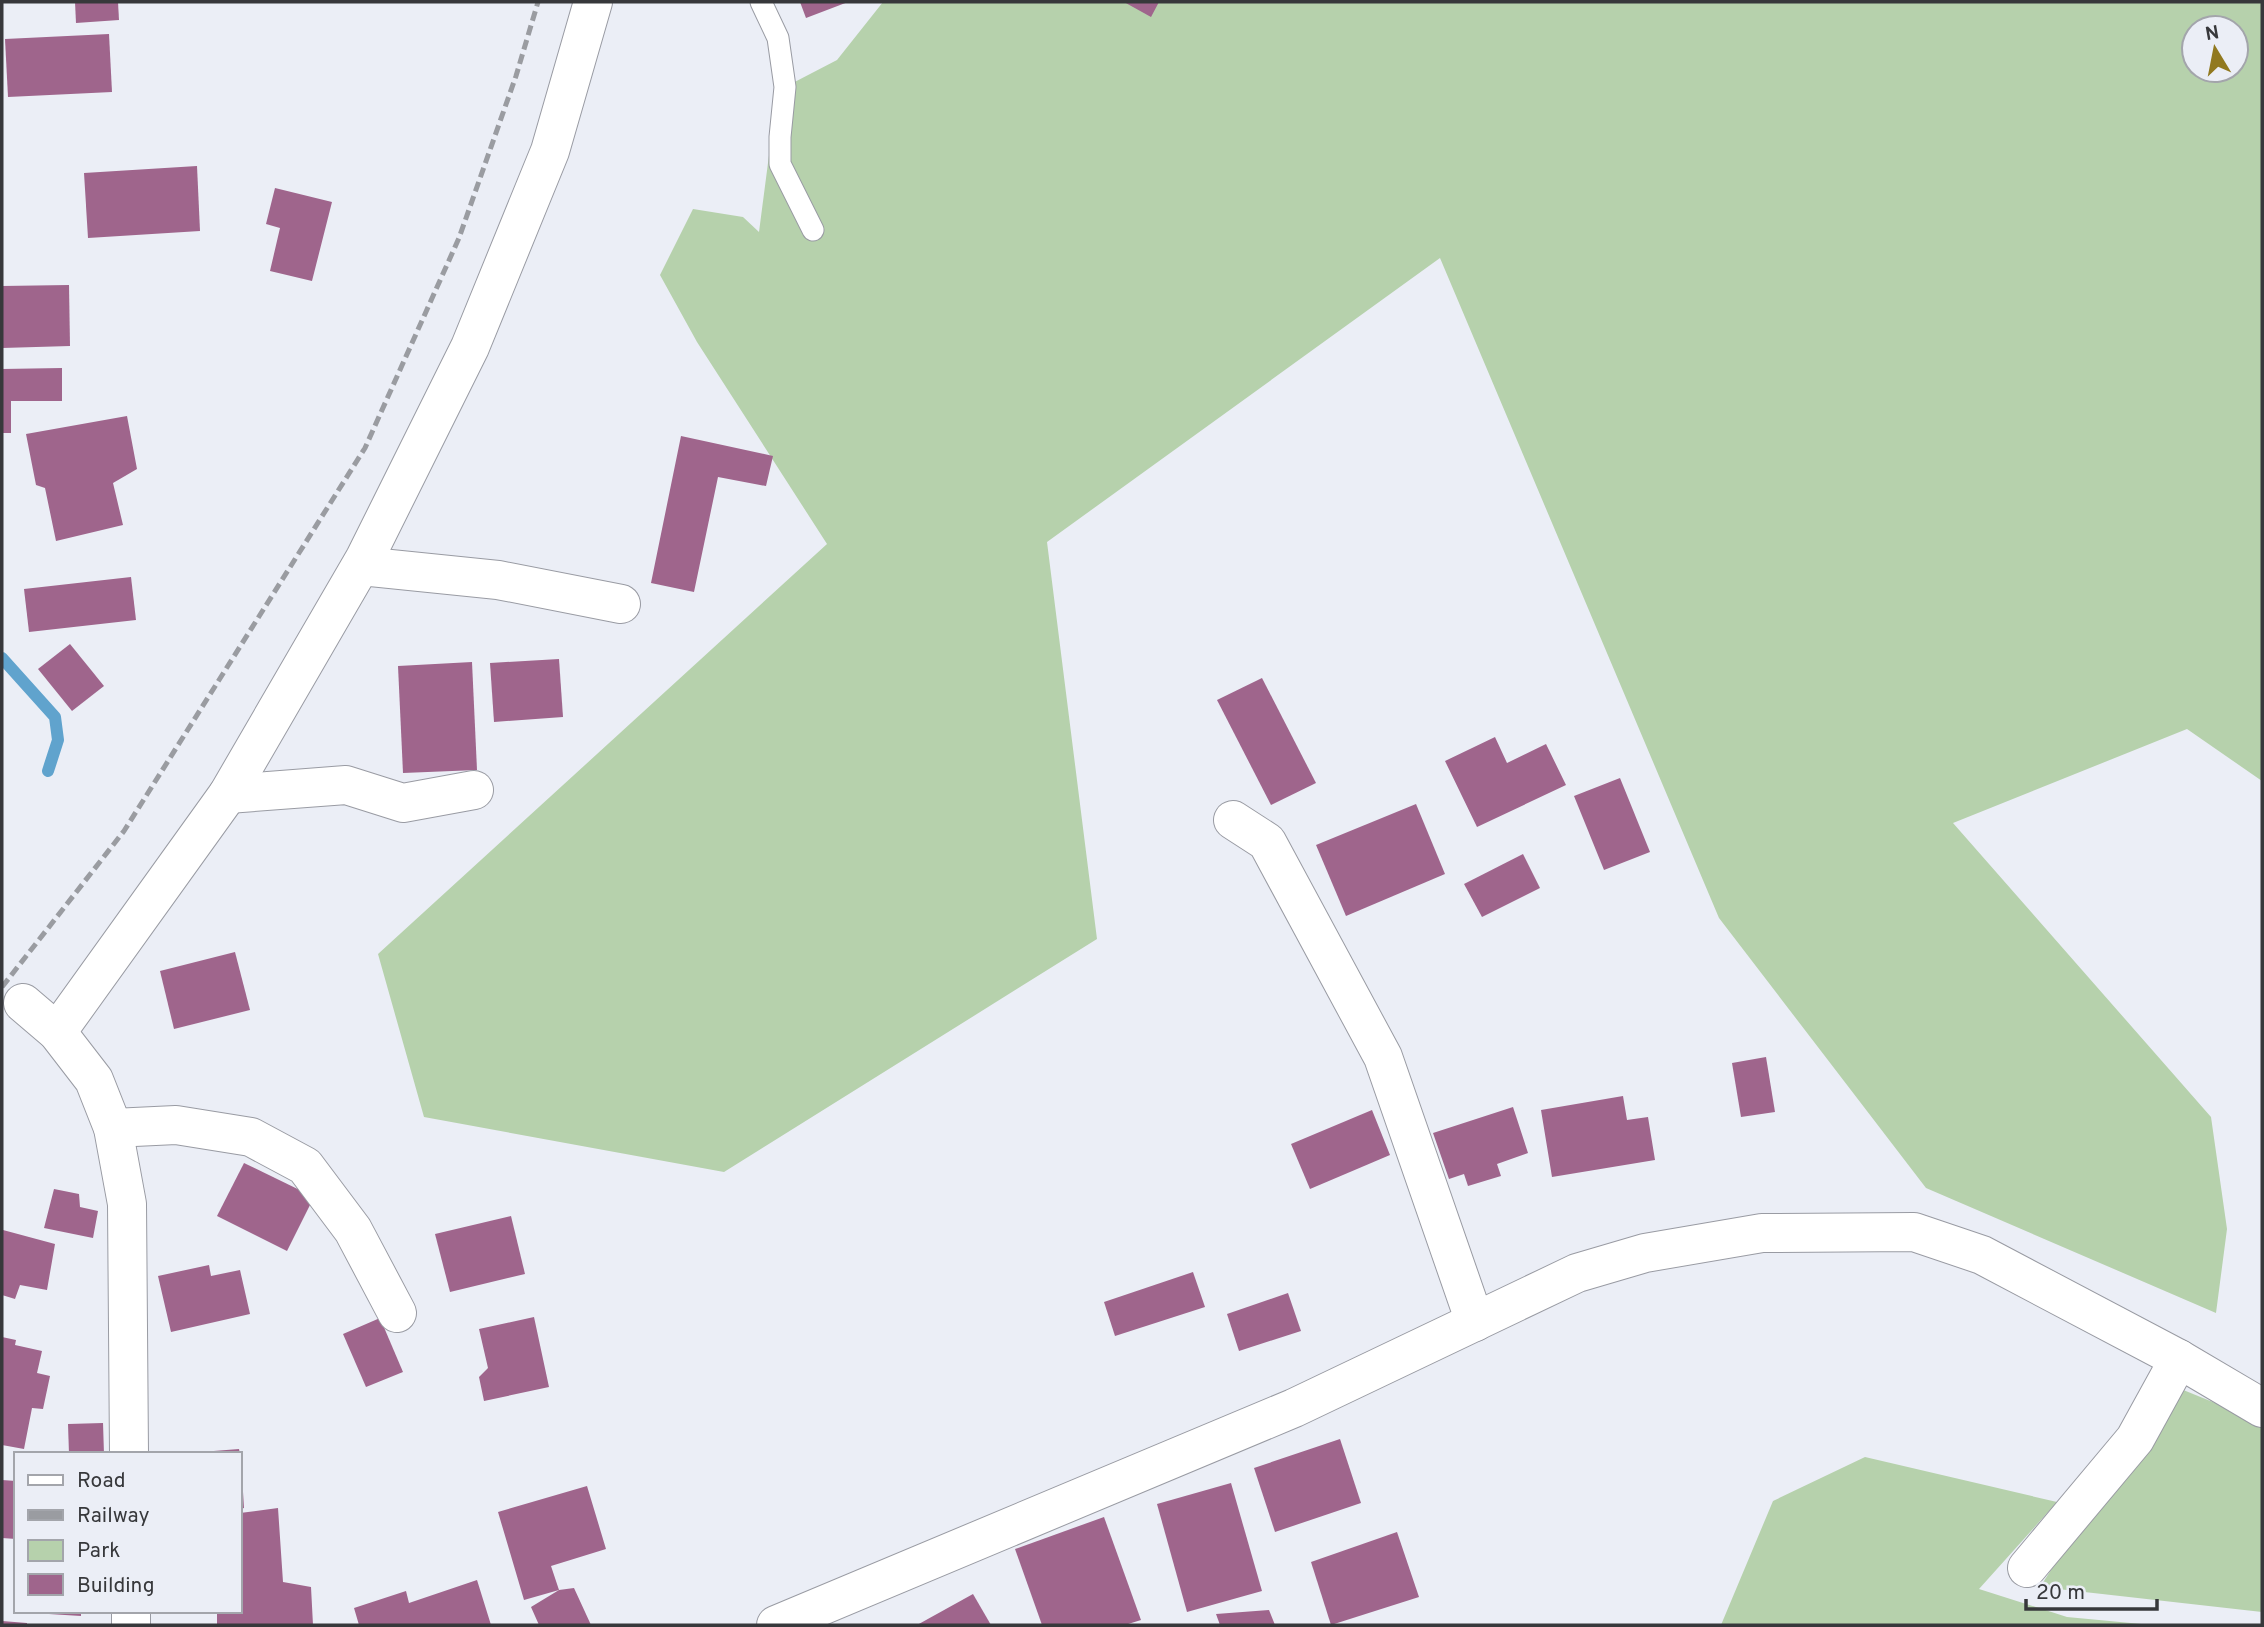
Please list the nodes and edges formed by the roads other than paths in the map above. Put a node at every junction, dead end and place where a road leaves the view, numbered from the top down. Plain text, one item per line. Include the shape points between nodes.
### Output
1 (593, 2) edge
2 (761, 2) edge
3 (813, 230) dead end
4 (361, 566) junction
5 (621, 604) dead end
6 (474, 790) dead end
7 (228, 794) junction
8 (1233, 820) dead end
9 (23, 1003) dead end
10 (57, 1032) junction
11 (113, 1128) junction
12 (397, 1313) dead end
13 (1475, 1322) junction
14 (2179, 1359) junction
15 (2262, 1408) edge
16 (129, 1452) edge
17 (2026, 1568) dead end
18 (779, 1625) edge

1 - 4 street via 550,151 470,347
2 - 3 lane via 778,38 785,87 780,163
4 - 5 street via 498,580
4 - 7 street
6 - 7 street via 403,803 346,785
7 - 10 street
8 - 13 street via 1267,842 1383,1057
9 - 10 street
10 - 11 street via 94,1080
11 - 12 street via 176,1125 251,1138 305,1166 353,1230
11 - 16 street via 127,1204
13 - 14 street via 1577,1273 1645,1252 1762,1233 1914,1232 1982,1255
13 - 18 street via 1294,1408
14 - 15 street
14 - 17 street via 2135,1439

